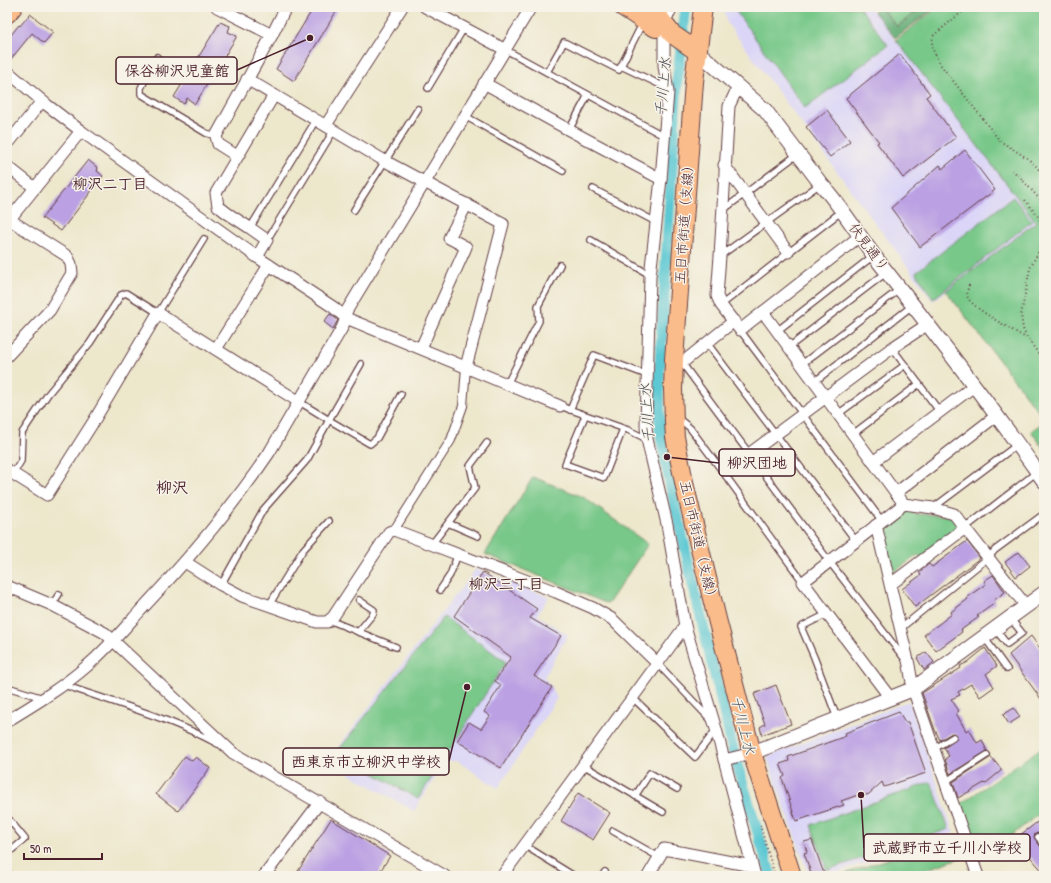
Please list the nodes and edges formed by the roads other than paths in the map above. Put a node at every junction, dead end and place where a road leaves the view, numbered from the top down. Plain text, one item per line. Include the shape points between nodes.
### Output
1 (13, 7) edge
2 (217, 7) edge
3 (286, 7) edge
4 (402, 7) edge
5 (531, 7) edge
6 (623, 7) edge
7 (672, 7) edge
8 (703, 7) edge
9 (432, 9) edge
10 (7, 14) edge
11 (645, 14) edge
12 (464, 28) junction
13 (666, 29) junction
14 (272, 36) junction
15 (693, 48) junction
16 (504, 49) junction
17 (157, 57) dead end
18 (621, 66) junction
19 (7, 71) edge
20 (547, 72) junction
21 (247, 79) junction
22 (484, 83) junction
23 (738, 87) junction
24 (428, 88) dead end
25 (667, 88) junction
26 (274, 95) junction
27 (588, 95) junction
28 (42, 101) junction
29 (418, 109) dead end
30 (464, 116) junction
31 (325, 125) junction
32 (569, 130) junction
33 (81, 131) junction
34 (216, 136) junction
35 (664, 136) junction
36 (7, 145) edge
37 (799, 153) junction
38 (238, 156) junction
39 (385, 161) junction
40 (724, 165) junction
41 (7, 166) edge
42 (563, 171) dead end
43 (661, 179) junction
44 (424, 182) junction
45 (821, 184) junction
46 (35, 188) junction
47 (593, 189) dead end
48 (745, 193) junction
49 (467, 204) junction
50 (354, 210) dead end
51 (722, 210) junction
52 (842, 211) junction
53 (8, 219) edge
54 (656, 222) junction
55 (766, 222) junction
56 (250, 228) junction
57 (860, 236) junction
58 (204, 239) dead end
59 (267, 240) junction
60 (591, 240) dead end
61 (788, 252) junction
62 (874, 255) junction
63 (720, 256) junction
64 (256, 257) junction
65 (269, 265) junction
66 (560, 265) dead end
67 (887, 272) junction
68 (650, 276) junction
69 (901, 288) junction
70 (721, 305) junction
71 (913, 305) junction
72 (763, 312) junction
73 (158, 313) junction
74 (346, 318) junction
75 (928, 324) junction
76 (737, 326) junction
77 (777, 331) junction
78 (707, 343) junction
79 (422, 348) junction
80 (789, 348) junction
81 (892, 348) junction
82 (216, 349) junction
83 (7, 356) edge
84 (678, 362) junction
85 (361, 364) dead end
86 (802, 364) junction
87 (905, 365) junction
88 (466, 367) junction
89 (647, 375) junction
90 (814, 382) junction
91 (507, 384) junction
92 (919, 384) junction
93 (974, 386) junction
94 (401, 394) dead end
95 (826, 397) junction
96 (298, 401) junction
97 (565, 408) junction
98 (940, 412) junction
99 (673, 414) junction
100 (803, 414) junction
101 (838, 414) junction
102 (585, 416) junction
103 (996, 416) junction
104 (329, 420) junction
105 (623, 428) junction
106 (776, 434) junction
107 (853, 434) junction
108 (647, 439) junction
109 (487, 443) dead end
110 (1017, 444) junction
111 (749, 454) junction
112 (873, 462) junction
113 (10, 472) edge
114 (1041, 476) edge
115 (896, 493) junction
116 (904, 504) junction
117 (932, 508) junction
118 (1044, 514) edge
119 (329, 521) dead end
120 (448, 523) junction
121 (879, 523) junction
122 (965, 528) junction
123 (394, 530) junction
124 (478, 536) dead end
125 (856, 541) junction
126 (432, 544) junction
127 (458, 554) junction
128 (989, 557) junction
129 (829, 561) junction
130 (185, 562) junction
131 (802, 582) junction
132 (891, 584) junction
133 (221, 585) junction
134 (7, 586) edge
135 (440, 590) dead end
136 (1044, 593) edge
137 (59, 594) dead end
138 (359, 600) dead end
139 (52, 605) junction
140 (269, 605) junction
141 (1026, 606) junction
142 (827, 614) junction
143 (1010, 618) junction
144 (329, 620) junction
145 (685, 626) junction
146 (901, 628) junction
147 (995, 629) junction
148 (358, 632) junction
149 (984, 637) junction
150 (114, 640) junction
151 (396, 647) dead end
152 (658, 664) junction
153 (909, 665) junction
154 (1007, 669) dead end
155 (63, 685) junction
156 (7, 687) edge
157 (913, 689) junction
158 (43, 698) junction
159 (633, 698) junction
160 (891, 699) junction
161 (837, 719) junction
162 (7, 721) edge
163 (715, 726) junction
164 (954, 737) dead end
165 (934, 749) junction
166 (233, 753) junction
167 (752, 753) junction
168 (987, 755) dead end
169 (724, 760) junction
170 (583, 765) junction
171 (945, 782) junction
172 (678, 789) dead end
173 (635, 796) junction
174 (320, 802) junction
175 (663, 812) dead end
176 (7, 817) edge
177 (613, 831) dead end
178 (1038, 837) dead end
179 (1044, 844) edge
180 (524, 846) junction
181 (7, 854) edge
182 (659, 858) junction
183 (753, 871) edge
184 (7, 872) edge
185 (11, 876) edge
186 (264, 876) edge
187 (446, 876) edge
188 (502, 876) edge
189 (574, 876) edge
190 (648, 876) edge
191 (792, 876) edge
192 (978, 876) edge

1 - 10 main road
2 - 14 street
3 - 14 street
4 - 31 street
5 - 16 street
6 - 11 main road, 伏見通り
7 - 13 street
8 - 15 main road, 五日市街道（支線）
9 - 12 street
11 - 13 main road, 伏見通り via 657,15
11 - 18 lane
12 - 16 street
12 - 24 lane
13 - 15 main road, 伏見通り
13 - 25 street via 664,66
14 - 21 street
15 - 23 street, 伏見通り
15 - 84 main road, 五日市街道（支線） via 694,82
16 - 20 lane
16 - 22 street
17 - 34 lane via 141,88 141,94 206,133
18 - 20 lane via 619,70 564,42
18 - 25 lane
19 - 28 street
20 - 27 lane
21 - 26 street
21 - 34 street
22 - 30 street
22 - 32 street
23 - 37 street, 伏見通り via 764,110
23 - 40 street via 729,106
25 - 35 street
26 - 31 street
26 - 38 street
27 - 32 lane
27 - 35 lane
28 - 33 street
28 - 36 street
29 - 39 lane
30 - 42 lane
30 - 44 street
31 - 39 street
31 - 56 lane
31 - 59 lane
32 - 43 street
33 - 46 street
33 - 64 street
34 - 38 street via 218,144
35 - 43 street
37 - 45 street, 伏見通り
37 - 48 lane
38 - 56 street via 216,193 218,206
39 - 44 street
39 - 50 lane
40 - 48 street
40 - 51 street
41 - 46 street
43 - 54 street
44 - 49 street
44 - 74 street via 346,312
45 - 52 street, 伏見通り
45 - 55 lane
46 - 53 street
47 - 54 lane
48 - 51 lane
48 - 55 street
49 - 79 street via 448,238 466,247
49 - 88 street via 503,224
51 - 63 street
52 - 57 street, 伏見通り
52 - 61 lane
53 - 83 street via 67,256 72,273 50,310
54 - 68 street
55 - 61 street
55 - 63 lane
56 - 59 street
57 - 62 street, 伏見通り
57 - 72 street
58 - 73 lane
59 - 64 street
60 - 68 lane
61 - 70 lane
62 - 67 street, 伏見通り
62 - 77 lane
63 - 70 street via 717,296
64 - 65 street
65 - 74 street
65 - 82 street
66 - 91 lane via 538,306 539,321
67 - 69 street, 伏見通り
67 - 80 lane
68 - 89 street
69 - 71 street, 伏見通り
69 - 86 lane
70 - 76 street
71 - 75 street, 伏見通り
71 - 90 lane
72 - 76 street
72 - 77 street
73 - 82 street
73 - 113 street via 47,495
73 - 113 lane via 126,293 121,295 90,344 48,394 22,433 21,461
74 - 79 street
74 - 96 street
75 - 81 street
75 - 93 street, 伏見通り
76 - 78 street
76 - 100 lane
77 - 80 street
78 - 84 street
78 - 106 lane
79 - 88 street
80 - 86 street
81 - 87 lane
81 - 95 street
82 - 96 street
84 - 99 main road, 五日市街道（支線）
84 - 111 lane
85 - 104 lane
86 - 90 street
87 - 92 lane
87 - 101 lane
88 - 91 street
88 - 123 street via 463,406 451,440
89 - 97 lane via 594,355
89 - 108 street
90 - 95 street
91 - 97 street
92 - 98 lane
92 - 107 lane
93 - 98 street
93 - 103 street, 伏見通り
94 - 104 lane via 377,438 370,444
95 - 100 street
95 - 101 street
96 - 104 lane
96 - 130 street via 256,472
97 - 102 lane
98 - 112 street
99 - 131 lane via 690,428
99 - 167 main road, 五日市街道（支線） via 685,487
100 - 106 street
100 - 121 lane
101 - 107 street
102 - 105 lane
102 - 105 lane via 565,464 604,478
103 - 110 street, 伏見通り
103 - 115 street
104 - 133 lane via 306,460 263,510
105 - 108 lane
106 - 111 street
106 - 125 lane
107 - 112 street
108 - 145 street via 667,524
109 - 120 lane via 470,466 475,488
110 - 114 street, 伏見通り
110 - 117 lane
111 - 129 lane
112 - 115 street
114 - 122 lane
115 - 116 street
116 - 117 street
116 - 121 street
117 - 122 street via 954,514
118 - 128 lane
119 - 140 lane via 303,550
120 - 124 lane
120 - 126 lane
121 - 125 street
121 - 132 street
122 - 128 street
122 - 132 street
123 - 126 street
123 - 144 street via 389,532 333,618
125 - 129 street
126 - 127 street
127 - 135 lane via 450,576
127 - 152 street via 593,608 612,619
128 - 141 street
128 - 146 lane
129 - 131 street
129 - 153 lane
130 - 133 street
130 - 150 street
131 - 142 street
132 - 146 street
133 - 140 street via 242,596
134 - 139 street
136 - 141 street
137 - 139 lane
138 - 148 lane via 374,610 374,614
139 - 150 street via 105,632
140 - 144 street via 317,622
141 - 143 street
142 - 160 street
142 - 161 lane via 801,627
143 - 147 street
143 - 147 lane via 1022,633 1007,644
144 - 148 lane
145 - 152 street
145 - 163 street
146 - 153 street
147 - 149 street
148 - 151 lane
149 - 154 lane
149 - 157 street
150 - 155 street
150 - 166 street
152 - 159 street
152 - 163 lane
153 - 157 street
155 - 158 street
155 - 166 lane via 164,720 199,734
156 - 158 lane
157 - 160 street
157 - 165 street
158 - 162 street
159 - 163 lane via 695,757
159 - 170 street
160 - 161 street
161 - 167 street
163 - 169 street
164 - 165 lane
165 - 171 street
166 - 174 street
167 - 169 street
167 - 191 main road, 五日市街道（支線）
168 - 171 lane
169 - 183 street
170 - 173 lane
170 - 180 street
171 - 192 street
172 - 173 lane via 650,773
173 - 175 lane
174 - 186 street
174 - 187 street
176 - 181 lane via 25,839
177 - 182 lane
178 - 179 lane
180 - 188 street
180 - 189 lane
182 - 183 street via 664,849
182 - 190 street
184 - 185 lane

